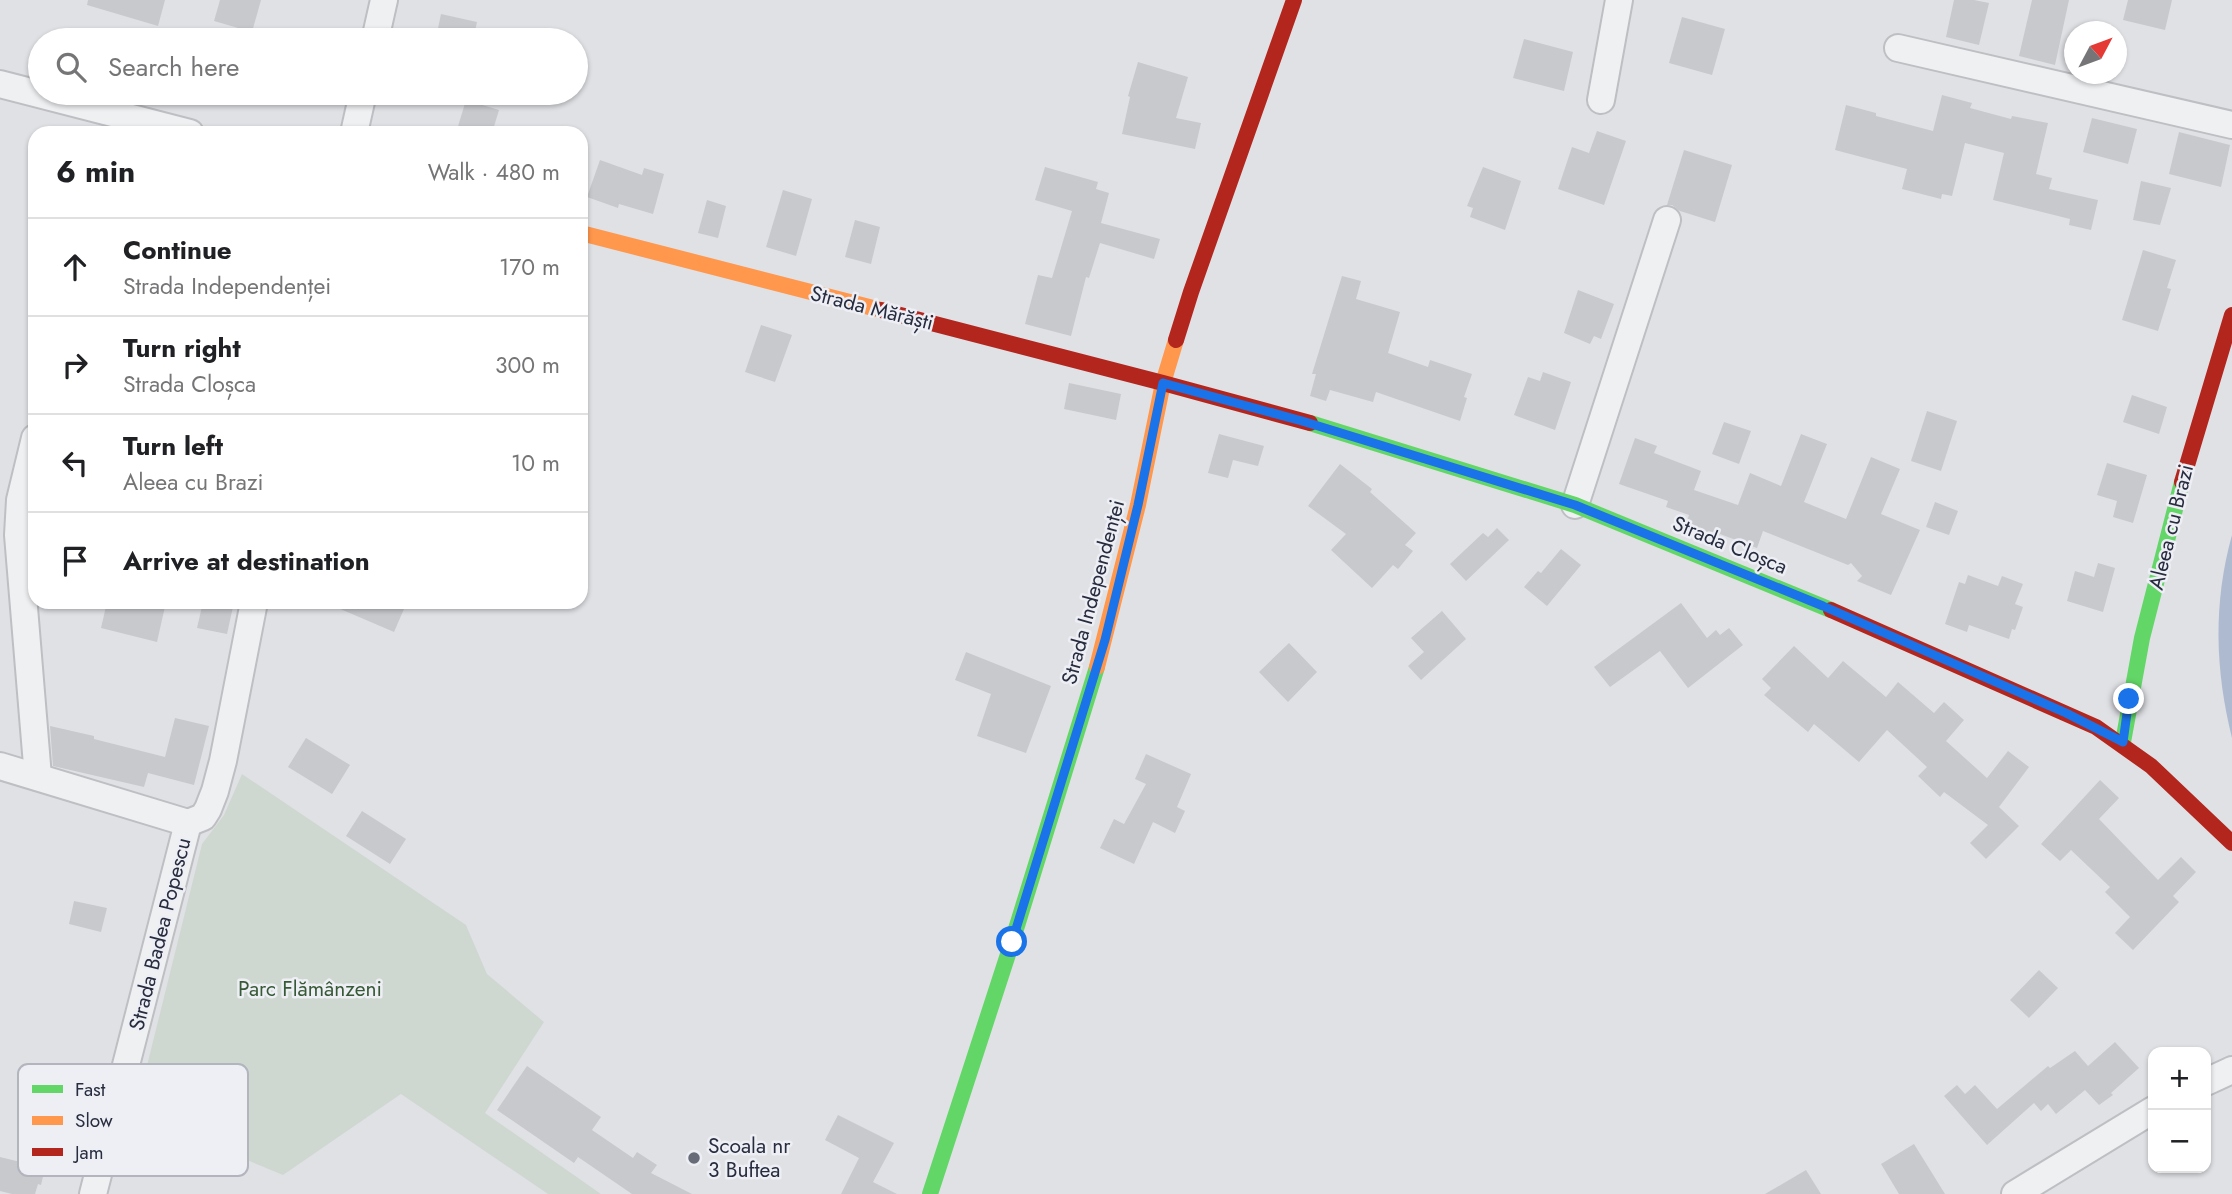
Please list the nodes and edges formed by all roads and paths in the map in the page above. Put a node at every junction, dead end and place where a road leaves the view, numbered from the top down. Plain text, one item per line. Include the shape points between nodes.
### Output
1 (384, 0) edge
2 (1619, 0) edge
3 (1289, 1) edge
4 (378, 28) edge
5 (1898, 48) dead end
6 (0, 84) edge
7 (28, 94) edge
8 (1601, 100) dead end
9 (58, 105) edge
10 (360, 105) edge
11 (107, 123) edge
12 (2232, 125) edge
13 (132, 126) edge
14 (356, 126) edge
15 (1667, 220) dead end
16 (588, 235) edge
17 (2232, 316) edge
18 (1163, 383) junction
19 (28, 455) edge
20 (10, 498) edge
21 (1575, 505) junction
22 (253, 609) edge
23 (2123, 742) junction
24 (0, 766) edge
25 (38, 777) junction
26 (188, 823) junction
27 (2232, 843) edge
28 (126, 1064) edge
29 (2232, 1070) edge
30 (2211, 1080) edge
31 (2148, 1113) edge
32 (98, 1176) edge
33 (93, 1194) edge
34 (930, 1194) edge
35 (2015, 1194) edge

1 - 4 street
2 - 8 street
3 - 18 street, Strada Independenței
5 - 12 street
6 - 7 street
9 - 11 street
10 - 14 street
11 - 13 street
15 - 21 street
16 - 18 street, Strada Mărăști
17 - 23 street, Aleea cu Brazi via 2182,480
18 - 21 street, Strada Cloșca
18 - 34 street, Strada Independenței via 1105,640
19 - 20 street
20 - 25 street via 18,535
21 - 23 street, Strada Cloșca via 1823,606
22 - 26 street, Strada Badea Popescu via 221,771 208,810
23 - 27 street, Strada Cloșca
24 - 25 street
25 - 26 street
26 - 28 street, Strada Badea Popescu
29 - 30 street
31 - 35 street
32 - 33 street, Strada Badea Popescu

